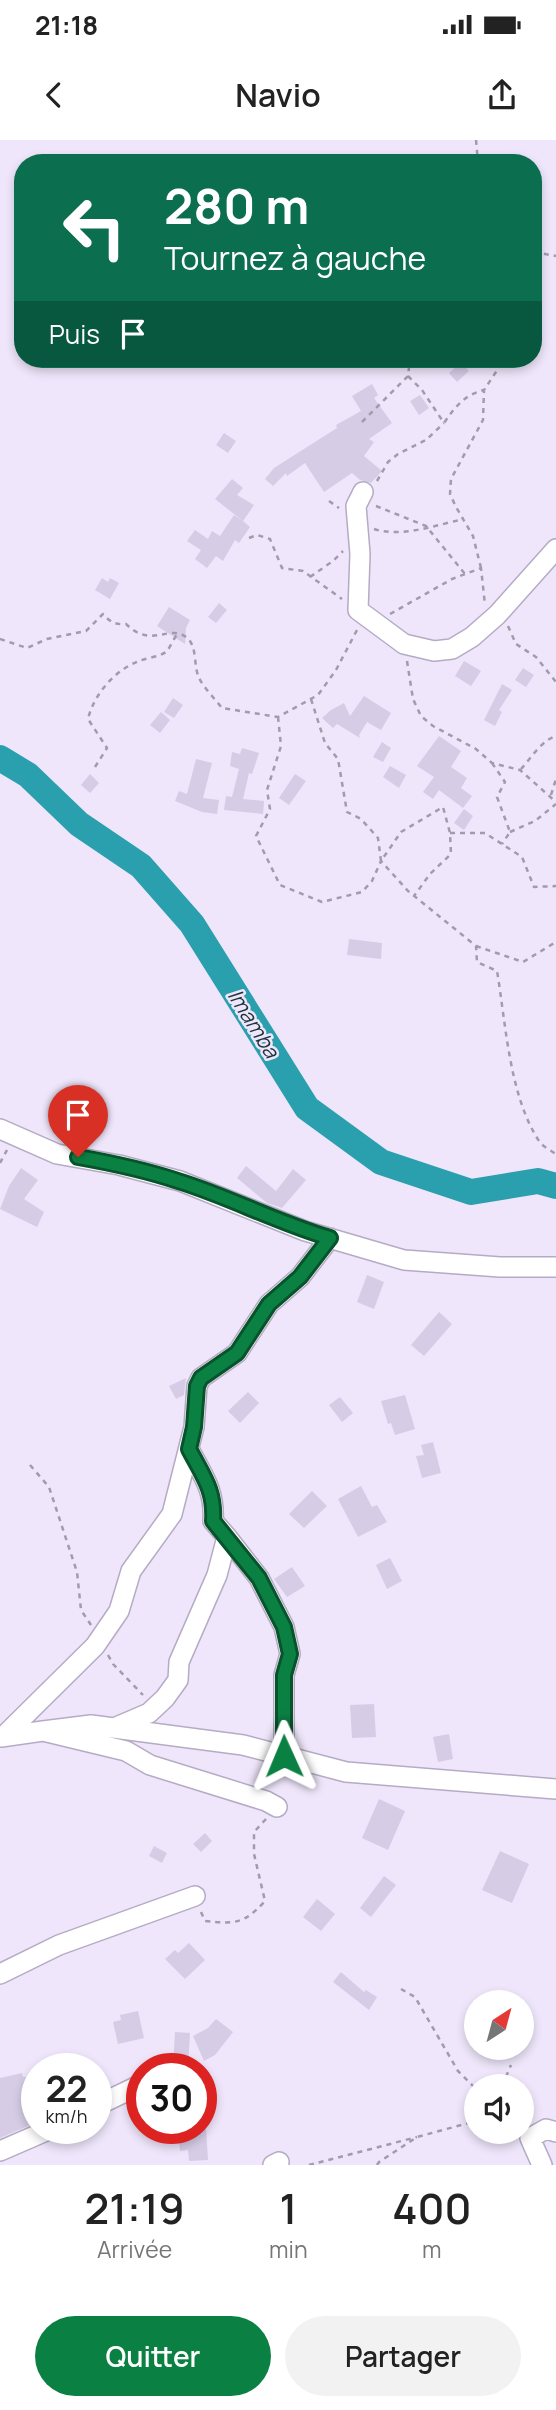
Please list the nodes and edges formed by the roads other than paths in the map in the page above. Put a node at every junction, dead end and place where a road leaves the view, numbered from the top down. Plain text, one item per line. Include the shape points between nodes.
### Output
1 (362, 496) road end
2 (556, 549) edge
3 (0, 1129) edge
4 (330, 1238) junction
5 (556, 1267) edge
6 (189, 1449) junction
7 (227, 1537) junction
8 (113, 1728) junction
9 (43, 1731) junction
10 (2, 1737) edge
11 (284, 1756) junction
12 (556, 1789) edge
13 (277, 1807) road end
14 (195, 1896) road end
15 (0, 1974) edge
16 (556, 2132) edge
17 (21, 2142) edge
18 (0, 2151) edge
19 (542, 2165) edge

1 - 2 street via 356,506 366,616 404,644 434,651 452,649 472,637
3 - 4 street via 57,1154 119,1164 180,1181
4 - 5 street via 404,1260
4 - 6 street via 300,1277 269,1304 237,1353 201,1378
6 - 7 street via 214,1503 213,1521
6 - 10 street via 172,1514 131,1571 119,1611 99,1640
7 - 8 street via 218,1575 179,1662 178,1680 149,1713
7 - 11 street via 259,1578 284,1627 290,1654 284,1675
8 - 9 street via 91,1725
8 - 11 street via 243,1745
9 - 10 street
9 - 13 street via 126,1751 150,1765
11 - 12 street via 346,1772
14 - 15 street via 59,1945
16 - 19 street via 546,2129 530,2138
17 - 18 street

